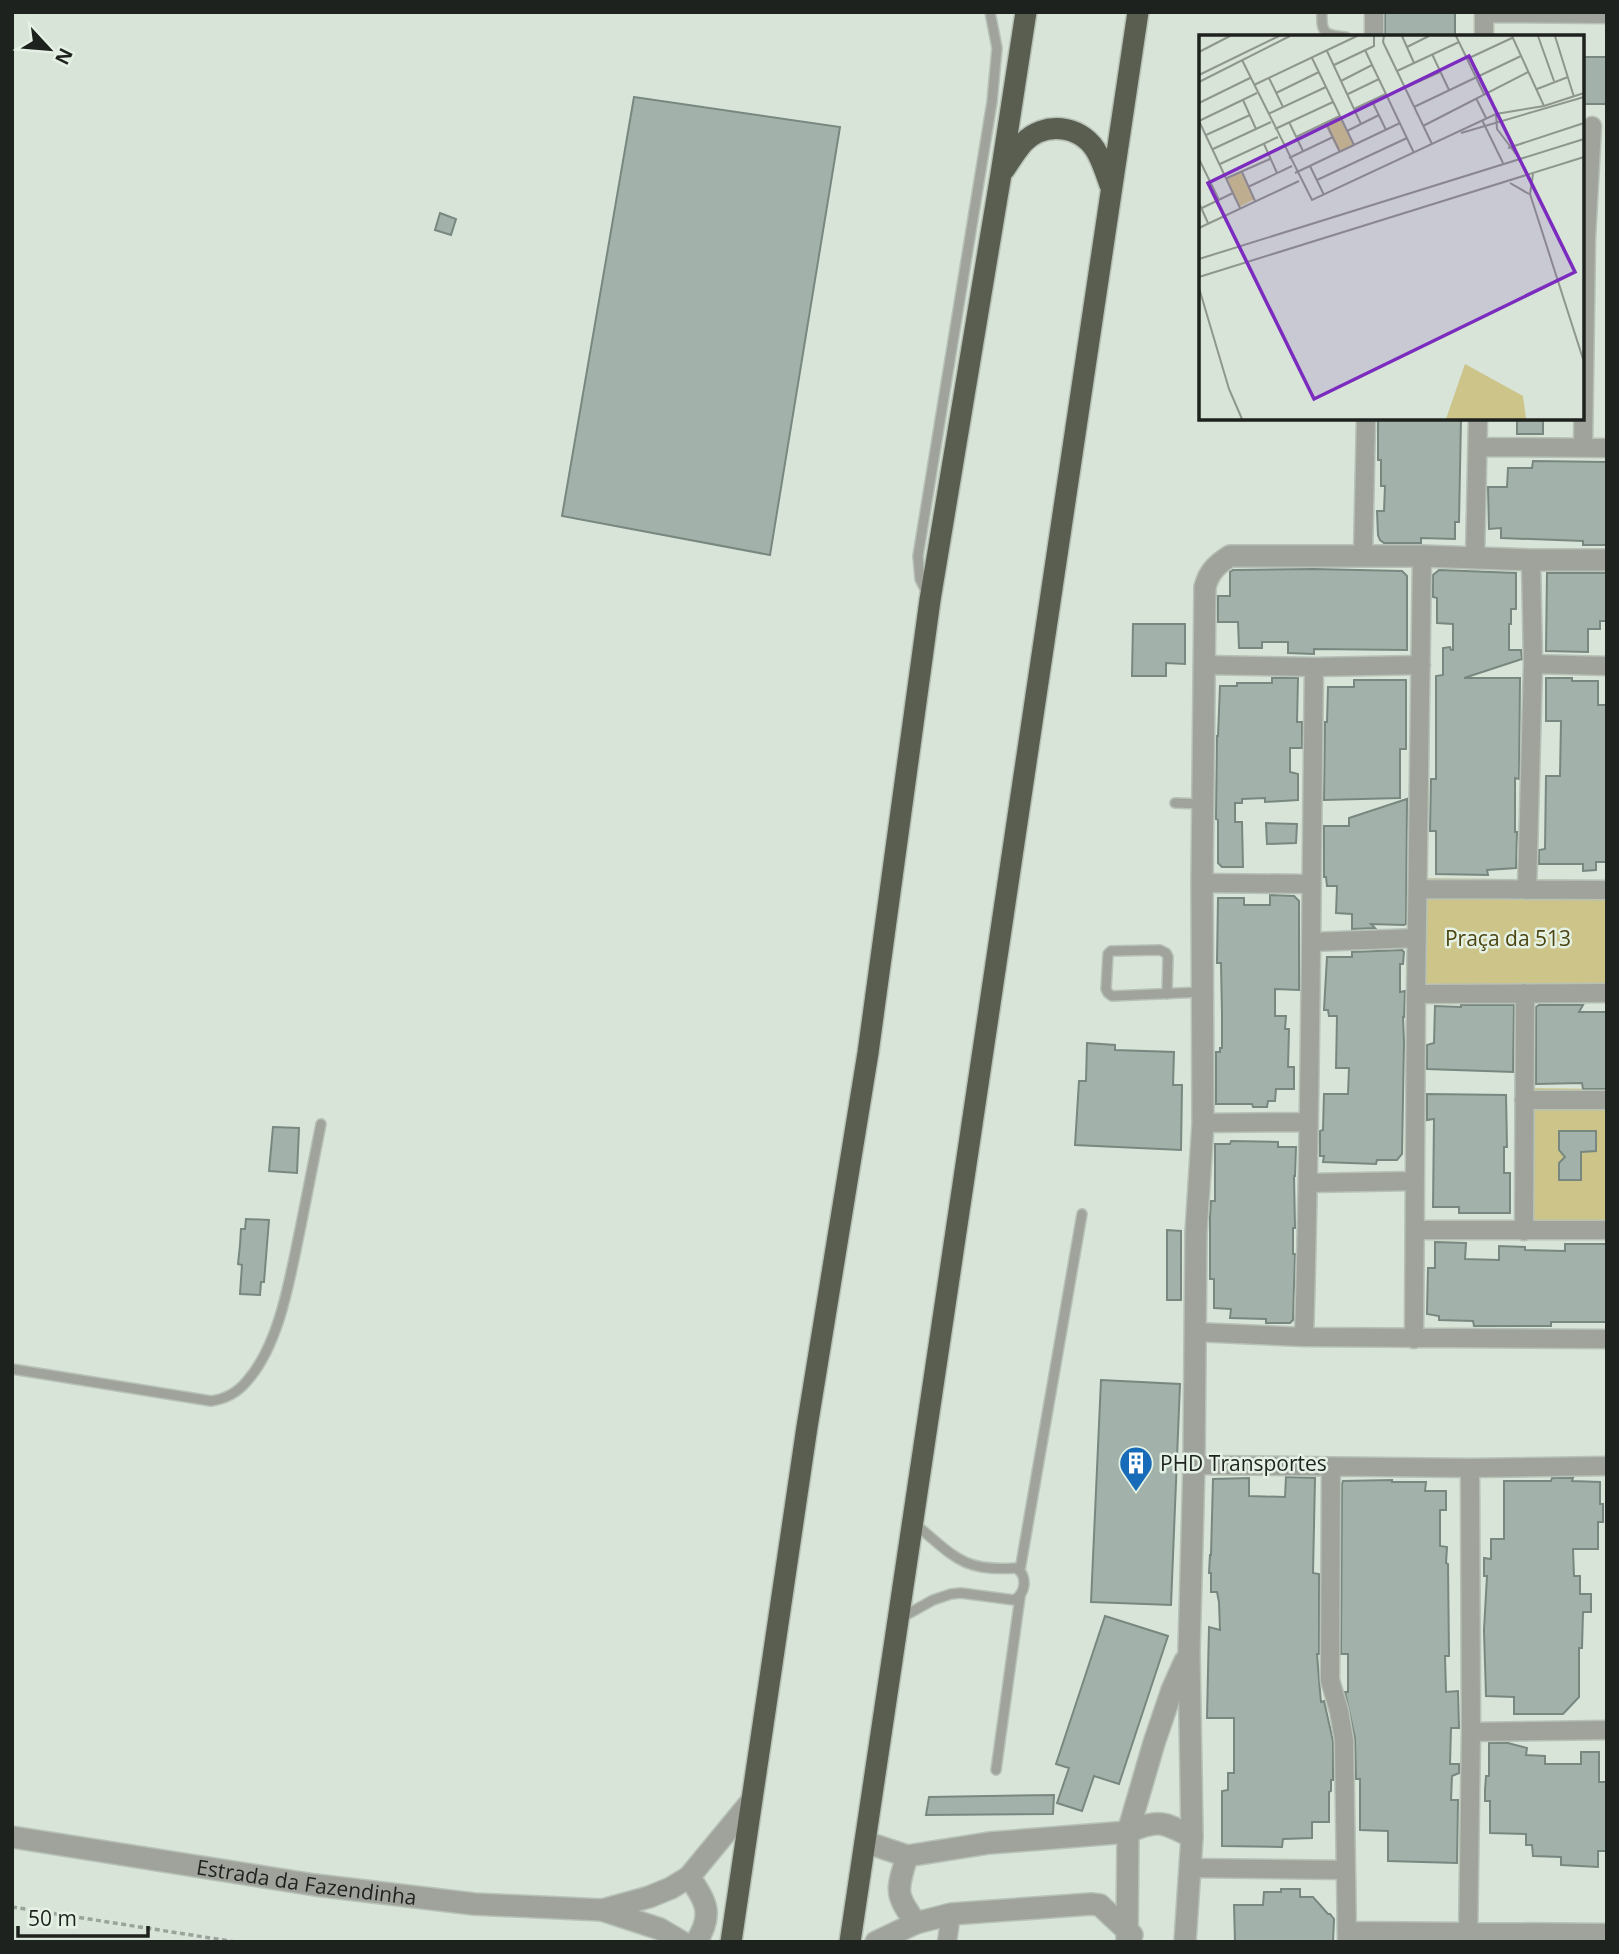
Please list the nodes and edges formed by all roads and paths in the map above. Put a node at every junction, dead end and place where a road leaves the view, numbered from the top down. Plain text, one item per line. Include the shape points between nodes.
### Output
1 (990, 12) edge
2 (1026, 12) edge
3 (1138, 12) edge
4 (1322, 12) edge
5 (1374, 12) edge
6 (1485, 13) edge
7 (1588, 13) edge
8 (1607, 14) edge
9 (1330, 35) edge
10 (1374, 35) edge
11 (1484, 35) edge
12 (1594, 126) edge
13 (1001, 174) junction
14 (1111, 187) junction
15 (1584, 237) edge
16 (1366, 420) edge
17 (1478, 420) edge
18 (1583, 420) edge
19 (1478, 447) junction
20 (1583, 447) junction
21 (1607, 448) edge
22 (1363, 556) junction
23 (1422, 556) junction
24 (1475, 559) junction
25 (1531, 560) junction
26 (1607, 560) edge
27 (930, 600) junction
28 (1533, 664) junction
29 (1203, 665) junction
30 (1421, 666) junction
31 (1607, 666) edge
32 (1314, 667) junction
33 (1175, 803) dead end
34 (1203, 804) junction
35 (1202, 883) junction
36 (1311, 884) junction
37 (1418, 889) junction
38 (1527, 890) junction
39 (1607, 890) edge
40 (1417, 938) junction
41 (1312, 942) junction
42 (1202, 992) junction
43 (1525, 993) junction
44 (1607, 993) edge
45 (1167, 994) junction
46 (1416, 994) junction
47 (1524, 1100) junction
48 (1607, 1100) edge
49 (1307, 1122) junction
50 (321, 1124) dead end
51 (1203, 1124) junction
52 (1415, 1181) junction
53 (1309, 1183) junction
54 (1082, 1214) dead end
55 (1415, 1230) junction
56 (1607, 1230) edge
57 (1524, 1231) junction
58 (1195, 1332) junction
59 (1304, 1337) junction
60 (1415, 1339) junction
61 (1607, 1339) edge
62 (12, 1369) edge
63 (1194, 1465) junction
64 (1607, 1466) edge
65 (1331, 1467) junction
66 (1470, 1468) junction
67 (912, 1521) junction
68 (1020, 1570) junction
69 (1020, 1597) junction
70 (898, 1620) junction
71 (1188, 1653) junction
72 (1607, 1730) edge
73 (1471, 1732) junction
74 (996, 1770) dead end
75 (750, 1804) junction
76 (1128, 1832) junction
77 (12, 1837) edge
78 (1192, 1837) junction
79 (864, 1842) junction
80 (907, 1856) junction
81 (1191, 1868) junction
82 (1345, 1870) junction
83 (689, 1877) junction
84 (12, 1907) edge
85 (602, 1910) junction
86 (951, 1914) junction
87 (916, 1923) junction
88 (1607, 1933) edge
89 (1347, 1936) edge
90 (1468, 1936) edge
91 (1131, 1938) edge
92 (236, 1942) edge
93 (682, 1942) edge
94 (696, 1942) edge
95 (731, 1942) edge
96 (850, 1942) edge
97 (876, 1942) edge
98 (947, 1942) edge
99 (1185, 1942) edge

1 - 27 lane via 997,48 992,102 918,556 920,579
2 - 13 highway
3 - 14 highway
4 - 9 lane via 1324,32
5 - 10 street
6 - 7 street
6 - 11 street
7 - 8 street
12 - 15 street
13 - 14 highway via 1025,141 1039,131 1066,128 1087,139 1097,151
13 - 27 highway
14 - 67 highway
16 - 22 street
17 - 19 street
18 - 20 street
19 - 20 street
19 - 24 street
20 - 21 street
22 - 23 street
22 - 29 street via 1230,556 1217,564 1205,587
23 - 24 street
23 - 30 street
24 - 25 street
25 - 26 street
25 - 28 street
27 - 75 highway via 868,1053
28 - 31 street
28 - 38 street
29 - 32 street
29 - 34 street
30 - 32 street
30 - 37 street
32 - 36 street
33 - 34 lane
34 - 35 street
35 - 36 street
35 - 42 street
36 - 41 street
37 - 38 street
37 - 40 street
38 - 39 street
40 - 41 street
40 - 46 street
41 - 49 street
42 - 45 lane
42 - 51 street
43 - 44 street
43 - 46 street
43 - 47 street
45 - 45 lane via 1166,953 1108,954 1106,989 1112,996
46 - 52 street
47 - 48 street
47 - 57 street
49 - 51 street
49 - 53 street
50 - 62 lane via 288,1291 264,1355 237,1391 211,1401
51 - 58 street
52 - 53 street
52 - 55 street
53 - 59 street
54 - 68 lane
55 - 57 street
55 - 60 street
56 - 57 street
58 - 59 street
58 - 63 street
59 - 60 street
60 - 61 street
63 - 65 street
63 - 71 street
64 - 66 street
65 - 66 street
65 - 82 street via 1330,1680 1344,1740
66 - 73 street
67 - 68 lane via 965,1563 982,1569
67 - 70 highway
68 - 69 lane via 1024,1582
69 - 70 lane via 945,1595
69 - 74 lane
70 - 79 highway
71 - 76 street via 1154,1743
71 - 78 street
72 - 73 street
73 - 90 street
75 - 83 street, Estrada da Fazendinha
75 - 95 highway
76 - 78 street via 1156,1823
76 - 80 street via 989,1843
76 - 91 street
77 - 85 street, Estrada da Fazendinha via 315,1885 474,1904
78 - 81 street
79 - 80 street
79 - 96 highway
80 - 87 street via 900,1897
81 - 82 street
81 - 99 street
82 - 89 street
83 - 85 street, Estrada da Fazendinha via 671,1888
83 - 94 street via 706,1904 705,1925
84 - 92 path
85 - 93 street, Estrada da Fazendinha via 652,1926
86 - 87 street
86 - 91 street via 1100,1905
86 - 98 street
87 - 97 street
88 - 90 street
89 - 90 street

